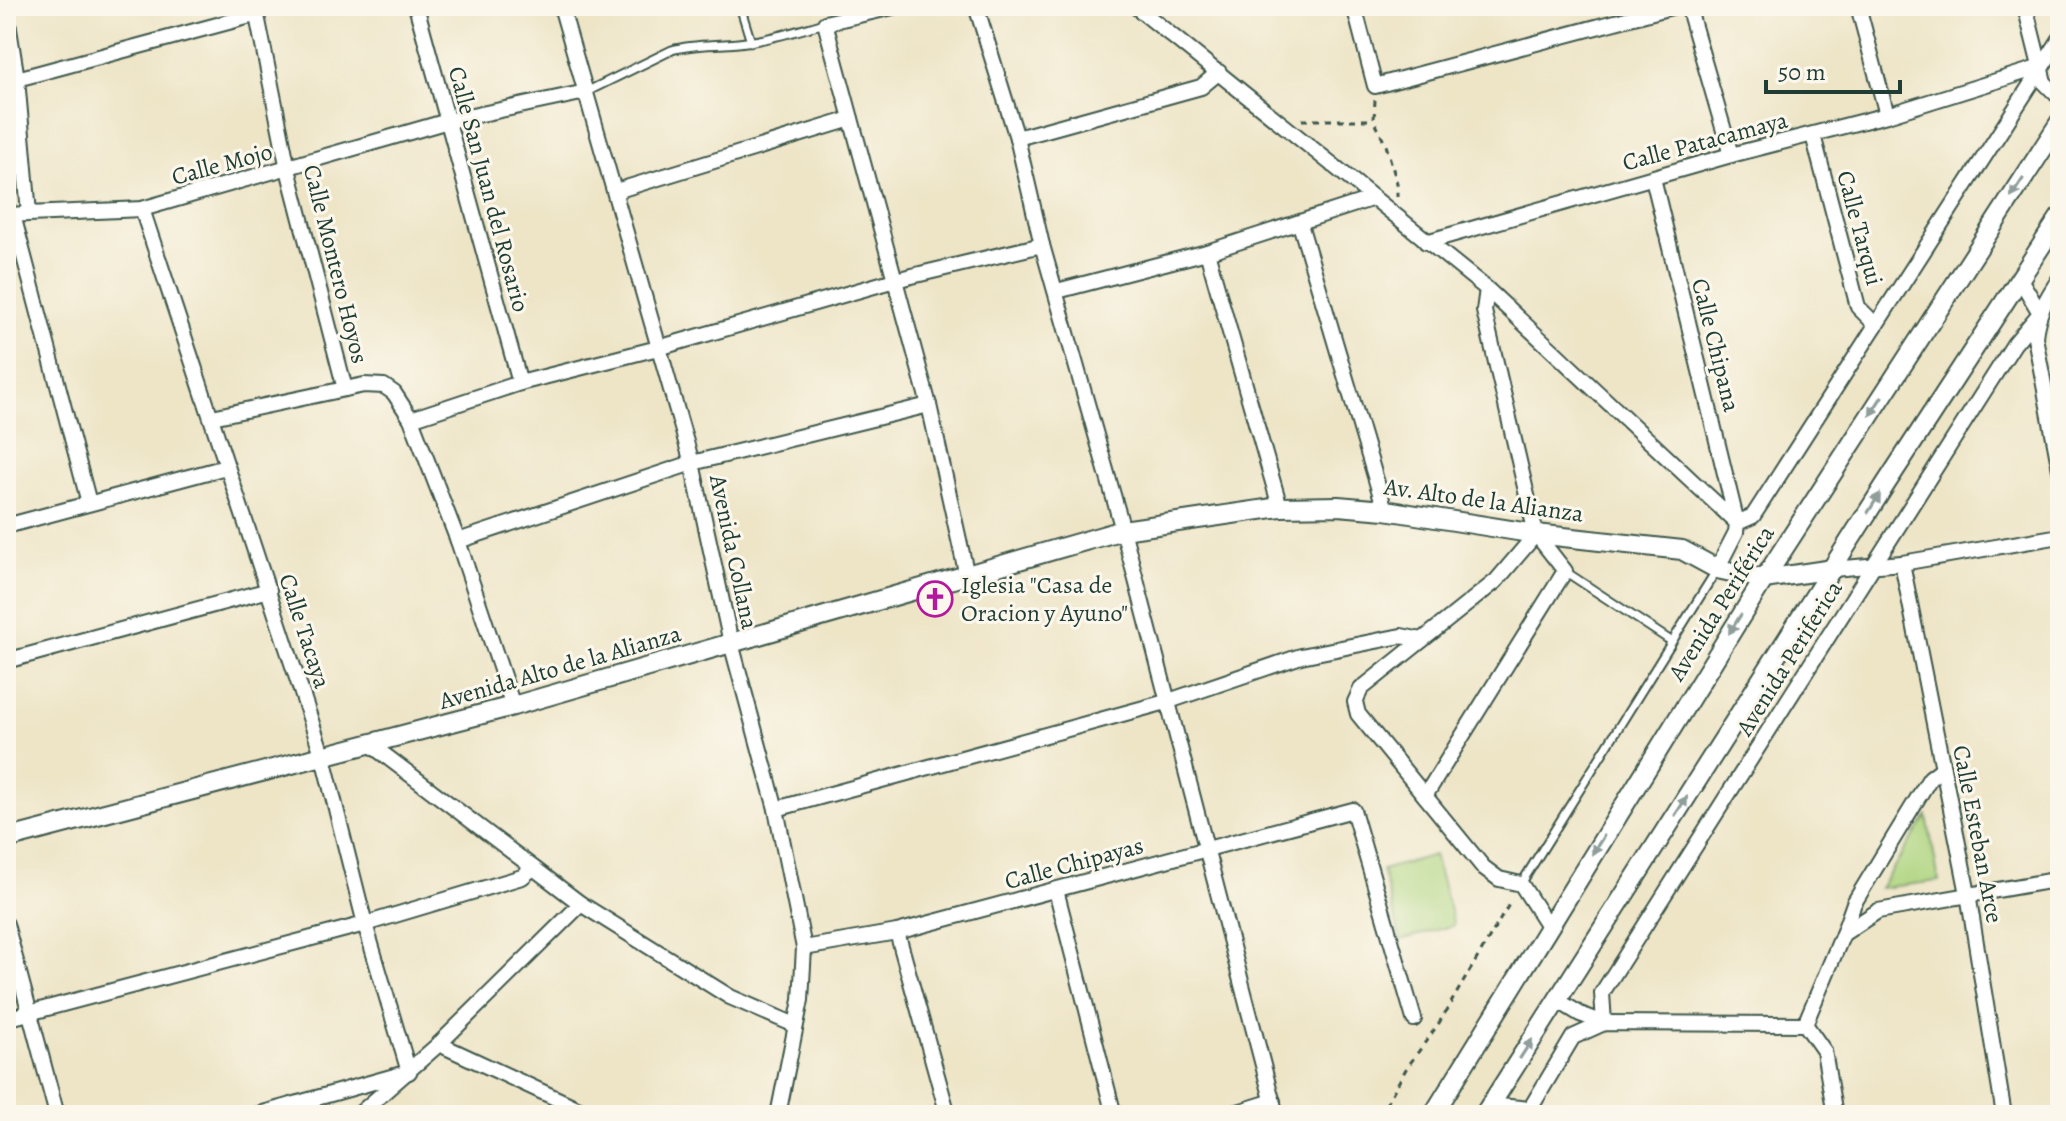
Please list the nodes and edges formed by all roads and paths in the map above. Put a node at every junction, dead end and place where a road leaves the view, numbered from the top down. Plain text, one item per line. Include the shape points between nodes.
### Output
1 (416, 6) edge
2 (561, 6) edge
3 (740, 6) edge
4 (897, 6) edge
5 (976, 6) edge
6 (1135, 6) edge
7 (1354, 6) edge
8 (1675, 6) edge
9 (1688, 6) edge
10 (1858, 6) edge
11 (2025, 6) edge
12 (6, 10) edge
13 (257, 10) edge
14 (825, 23) junction
15 (2060, 39) edge
16 (751, 42) junction
17 (2041, 67) junction
18 (1219, 72) junction
19 (17, 79) junction
20 (586, 92) junction
21 (2060, 98) edge
22 (1887, 115) junction
23 (851, 119) junction
24 (448, 121) junction
25 (1277, 122) junction
26 (2060, 122) edge
27 (1813, 135) junction
28 (1017, 138) junction
29 (1731, 155) junction
30 (288, 169) junction
31 (1653, 178) junction
32 (616, 191) junction
33 (1371, 199) junction
34 (142, 209) junction
35 (29, 213) junction
36 (9, 215) edge
37 (2060, 217) edge
38 (1399, 220) junction
39 (1300, 224) junction
40 (1426, 242) junction
41 (1042, 245) junction
42 (1207, 252) junction
43 (2060, 278) edge
44 (2020, 279) junction
45 (895, 280) junction
46 (1487, 289) junction
47 (1057, 291) junction
48 (2040, 313) junction
49 (1876, 325) junction
50 (658, 348) junction
51 (520, 383) junction
52 (345, 389) junction
53 (929, 405) junction
54 (212, 417) junction
55 (411, 419) junction
56 (692, 463) junction
57 (226, 467) junction
58 (2060, 470) edge
59 (89, 503) junction
60 (1280, 507) junction
61 (1385, 510) junction
62 (1737, 523) junction
63 (6, 526) edge
64 (1123, 530) junction
65 (1536, 534) junction
66 (2060, 536) edge
67 (458, 541) junction
68 (1902, 563) junction
69 (1874, 565) junction
70 (1717, 569) junction
71 (1833, 569) junction
72 (1565, 571) junction
73 (967, 576) junction
74 (1764, 579) junction
75 (269, 590) junction
76 (1422, 640) junction
77 (1671, 641) junction
78 (731, 643) junction
79 (6, 661) edge
80 (1166, 702) junction
81 (513, 706) junction
82 (370, 744) junction
83 (323, 757) junction
84 (1943, 768) junction
85 (1425, 796) junction
86 (776, 809) junction
87 (6, 839) edge
88 (1207, 851) junction
89 (533, 868) junction
90 (2060, 879) edge
91 (1521, 884) junction
92 (1056, 890) junction
93 (1968, 894) junction
94 (581, 904) junction
95 (6, 924) edge
96 (365, 924) junction
97 (1548, 926) junction
98 (897, 932) junction
99 (1843, 934) junction
100 (804, 948) junction
101 (1557, 1000) junction
102 (30, 1013) junction
103 (6, 1019) edge
104 (1414, 1019) dead end
105 (1604, 1023) junction
106 (1805, 1024) junction
107 (795, 1025) junction
108 (439, 1044) junction
109 (409, 1072) junction
110 (1274, 1108) edge
111 (1487, 1110) edge
112 (1535, 1112) edge
113 (781, 1114) edge
114 (57, 1115) edge
115 (256, 1115) edge
116 (358, 1115) edge
117 (592, 1115) edge
118 (948, 1115) edge
119 (1114, 1115) edge
120 (1228, 1115) edge
121 (1380, 1115) edge
122 (1433, 1115) edge
123 (1835, 1115) edge
124 (2004, 1115) edge

1 - 24 street, Calle San Juan del Rosario
2 - 20 street, Avenida Collana
3 - 16 lane
4 - 14 street
5 - 28 street
6 - 18 street
7 - 8 street via 1375,86
9 - 29 street
10 - 22 street
11 - 17 street
12 - 19 street
13 - 19 street
13 - 30 street, Calle Montero Hoyos
14 - 16 lane
14 - 23 street
15 - 17 street
16 - 20 lane via 672,50
17 - 21 street via 2044,82
17 - 22 street, Calle Patacamaya
17 - 49 street
18 - 25 street
18 - 28 street via 1201,87
19 - 35 street
20 - 24 street, Calle Mojo
20 - 32 street, Avenida Collana
22 - 27 street, Calle Patacamaya
23 - 32 street
23 - 45 street
24 - 30 street, Calle Mojo
24 - 51 street, Calle San Juan del Rosario
25 - 33 street
25 - 38 path via 1374,120 1397,183
26 -> 74 street, Avenida Periférica
27 - 29 street, Calle Patacamaya
27 - 49 street, Calle Tarqui via 1858,307
28 - 41 street
29 - 31 street, Calle Patacamaya
30 - 34 street, Calle Mojo
30 - 52 street, Calle Montero Hoyos
31 - 40 street, Calle Patacamaya
31 - 62 street, Calle Chipana
32 - 50 street, Avenida Collana
33 - 38 street
33 - 39 street
34 - 35 street, Calle Mojo
34 - 54 street, Calle Tacaya
35 - 36 street, Calle Mojo
36 - 59 street
37 - 44 street
38 - 40 street
39 - 42 street
39 - 61 street
40 - 46 street
41 - 45 street
41 - 47 street
42 - 47 street
42 - 60 street
43 - 48 street
44 - 48 street
71 -> 44 street
45 - 50 street
45 - 53 street
46 - 62 street
46 - 65 street via 1484,311
47 - 64 street
48 - 58 street via 2036,353
48 - 69 street, Avenida Periferica via 2014,344
49 - 62 street via 1753,516
50 - 51 street
50 - 56 street, Avenida Collana
51 - 55 street
52 - 54 street
52 - 55 street, Calle Montero Hoyos via 384,386
53 - 56 street
53 - 73 street
54 - 57 street, Calle Tacaya
55 - 67 street, Calle Montero Hoyos
56 - 67 street
56 - 78 street, Avenida Collana
57 - 59 street
57 - 75 street, Calle Tacaya
59 - 63 street
60 - 61 street, Av. Alto de la Alianza
60 - 64 street, Av. Alto de la Alianza
61 - 65 street, Av. Alto de la Alianza
62 - 70 street
64 - 73 street, Avenida Alto de la Alianza
64 - 80 street
65 - 70 street, Av. Alto de la Alianza via 1682,550
65 - 72 street
65 - 76 street via 1496,581
66 - 68 street
67 - 81 street, Calle Montero Hoyos
68 - 69 street
68 - 84 street, Calle Esteban Arce
69 - 71 street
69 - 105 street, Avenida Periferica via 1602,993
70 - 74 street, Av. Alto de la Alianza
70 - 77 lane
71 - 74 street, Av. Alto de la Alianza
101 -> 71 street
72 - 77 lane
72 - 85 street
73 - 78 street, Avenida Alto de la Alianza
74 -> 97 street, Avenida Periférica
75 - 79 street
75 - 83 street, Calle Tacaya
76 - 80 street via 1401,636 1301,656
76 - 85 street via 1361,689 1355,702 1358,714
77 - 91 lane
78 - 81 street, Avenida Alto de la Alianza
78 - 86 street, Avenida Collana
80 - 86 street
80 - 88 street
81 - 82 street, Avenida Alto de la Alianza
82 - 83 street, Avenida Alto de la Alianza
82 - 89 street
83 - 87 street, Avenida Alto de la Alianza
83 - 96 street, Calle Tacaya
84 - 93 street, Calle Esteban Arce
84 - 99 street via 1930,778 1854,903
85 - 91 street via 1483,867 1499,879
86 - 100 street, Avenida Collana
88 - 92 street, Calle Chipayas
88 - 104 street, Calle Chipayas via 1353,810
88 - 110 street
89 - 94 street
89 - 96 street via 522,877
90 - 93 street
91 - 97 street
91 - 121 path
92 - 98 street, Calle Chipayas
92 - 119 street
93 - 99 street via 1878,911
93 - 124 street, Calle Esteban Arce
94 - 107 street via 730,997
94 - 108 street
95 - 102 street
96 - 102 street
96 - 109 street, Calle Tacaya
97 - 122 street, Avenida Periférica
98 - 100 street, Calle Chipayas
98 - 118 street
99 - 106 street
100 - 107 street, Avenida Collana
101 - 105 street
111 -> 101 street
102 - 103 street
102 - 114 street
105 - 106 street
105 - 112 street via 1573,1037
106 - 123 street via 1824,1051
107 - 113 street, Avenida Collana
108 - 109 street
108 - 117 street
109 - 115 street
109 - 116 street
110 - 120 street
111 - 112 street

